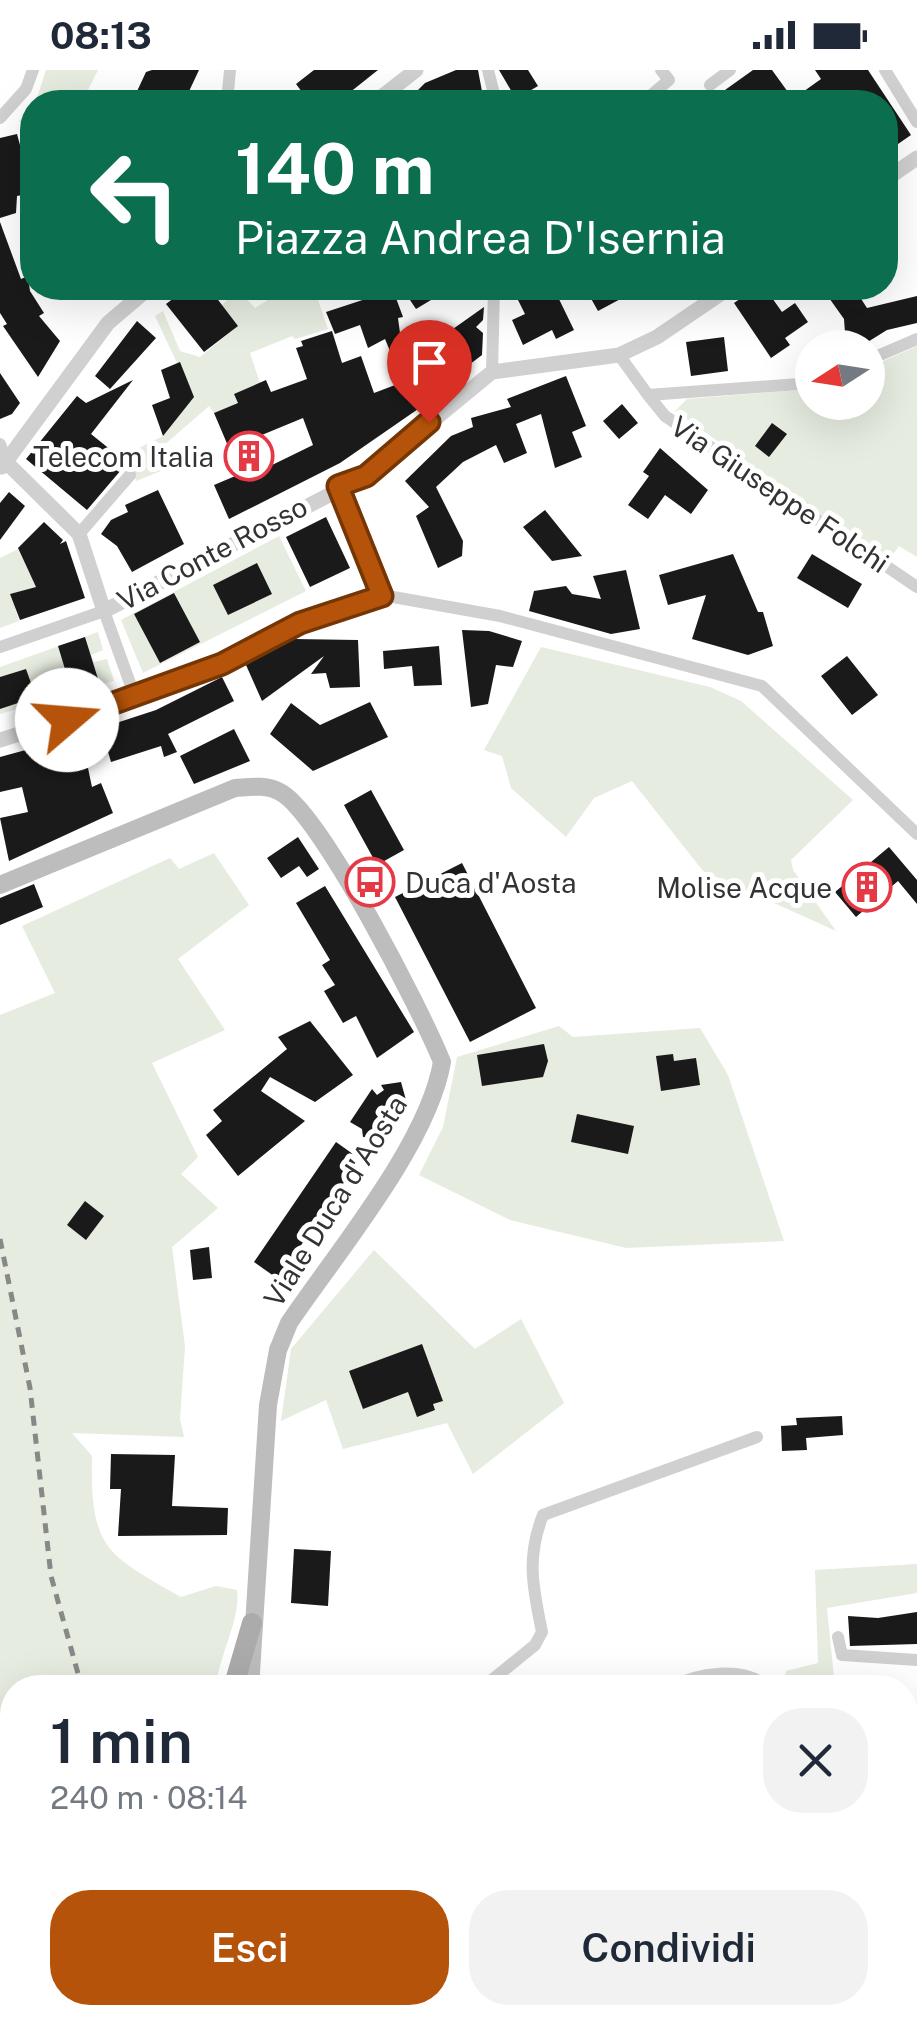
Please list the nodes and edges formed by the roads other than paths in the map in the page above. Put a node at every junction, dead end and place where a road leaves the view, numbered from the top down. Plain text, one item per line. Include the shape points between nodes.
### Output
1 (416, 70) edge
2 (662, 70) edge
3 (730, 70) edge
4 (710, 85) dead end
5 (390, 90) edge
6 (657, 90) edge
7 (898, 91) edge
8 (20, 96) edge
9 (0, 118) edge
10 (917, 122) edge
11 (134, 300) edge
12 (494, 300) edge
13 (711, 300) edge
14 (917, 340) edge
15 (885, 353) edge
16 (619, 355) junction
17 (492, 372) junction
18 (795, 384) edge
19 (648, 395) junction
20 (0, 444) edge
21 (3, 466) edge
22 (130, 475) dead end
23 (338, 486) junction
24 (79, 534) junction
25 (917, 587) edge
26 (382, 596) junction
27 (104, 610) junction
28 (0, 647) edge
29 (135, 697) junction
30 (0, 740) edge
31 (910, 818) edge
32 (917, 834) edge
33 (0, 885) edge
34 (757, 1438) dead end
35 (252, 1623) junction
36 (838, 1638) dead end
37 (917, 1660) edge
38 (236, 1675) edge
39 (250, 1675) edge
40 (498, 1675) edge

1 - 5 street
2 - 6 street via 669,80
3 - 4 street
7 - 10 street
8 - 9 street
11 - 21 street via 108,323
12 - 17 street
13 - 16 street
14 - 15 street
16 - 17 street
16 - 19 street, Via Giuseppe Folchi
17 - 23 street, Via Conte Rosso via 366,476
18 - 19 street
19 - 25 street, Via Giuseppe Folchi via 664,416
20 - 21 street
21 - 24 street
22 - 24 street
23 - 26 street
23 - 27 street, Via Conte Rosso
24 - 27 street
26 - 29 street via 300,623 222,664
26 - 31 street via 500,616 762,686
27 - 28 street, Via Conte Rosso
27 - 29 street
29 - 30 street
31 - 32 street
33 - 35 main road, Viale Duca d'Aosta via 234,788 280,792 304,810 341,868 442,1062 438,1087 409,1144 289,1323 278,1350
34 - 40 street via 543,1515 531,1544 530,1578 542,1632 535,1646
35 - 38 main road
35 - 39 main road, Viale Duca d'Aosta
36 - 37 street via 842,1655

